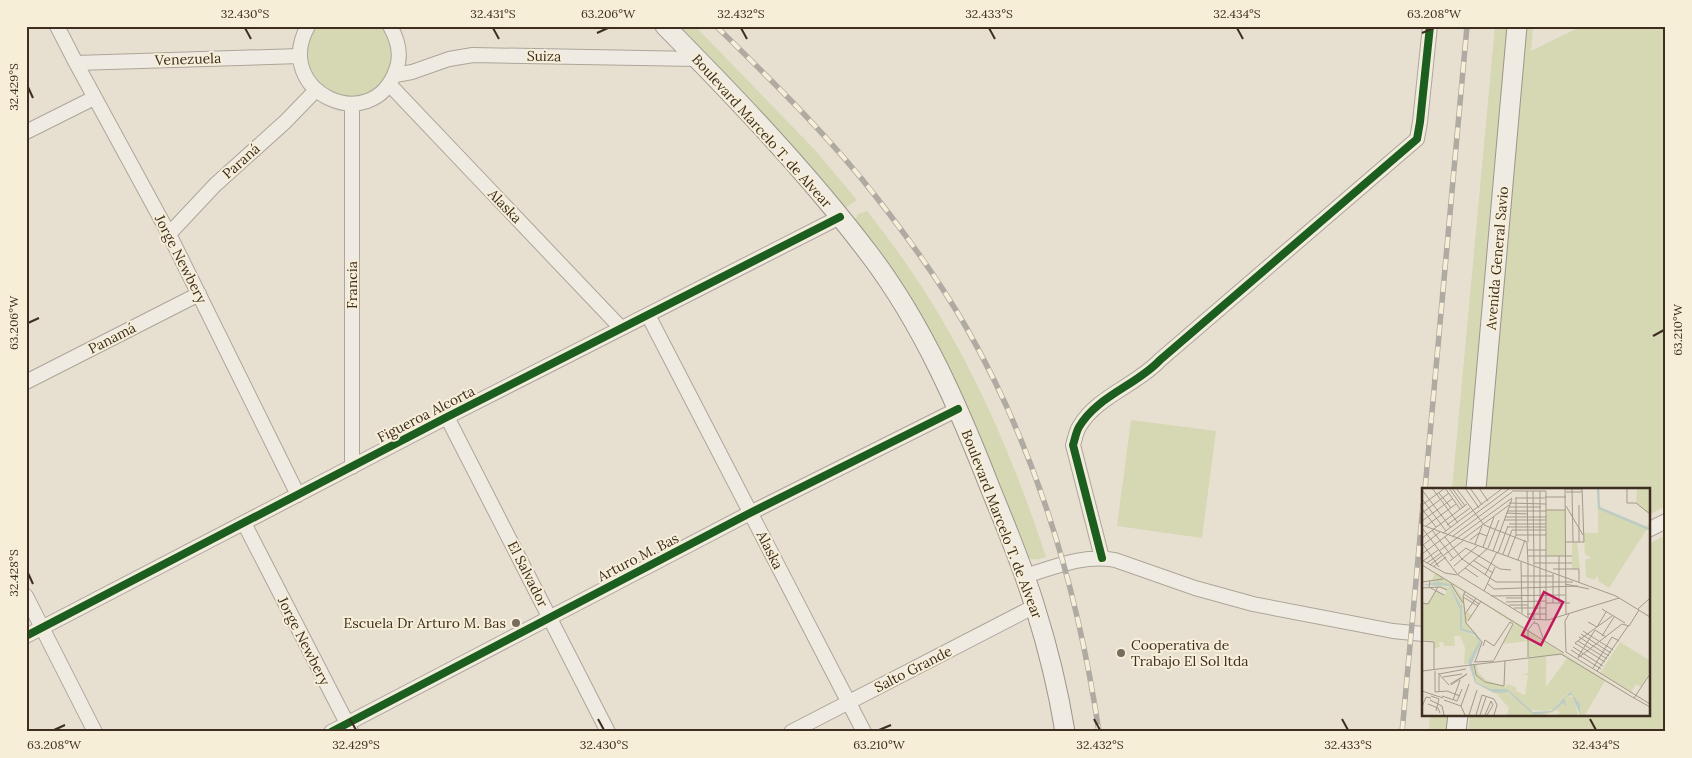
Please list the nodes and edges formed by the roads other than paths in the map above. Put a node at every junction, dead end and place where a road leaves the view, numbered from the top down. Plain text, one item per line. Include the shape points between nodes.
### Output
1 (57, 26) edge
2 (308, 26) edge
3 (390, 26) edge
4 (665, 26) edge
5 (1430, 26) edge
6 (1518, 26) edge
7 (300, 56) junction
8 (697, 59) junction
9 (76, 63) junction
10 (392, 80) junction
11 (316, 90) junction
12 (94, 98) junction
13 (352, 104) junction
14 (26, 132) edge
15 (840, 217) junction
16 (169, 234) junction
17 (198, 294) junction
18 (648, 315) junction
19 (621, 328) junction
20 (26, 382) edge
21 (958, 409) junction
22 (447, 417) junction
23 (352, 467) junction
24 (1476, 488) edge
25 (298, 495) junction
26 (750, 513) junction
27 (1666, 521) edge
28 (244, 523) junction
29 (1650, 529) edge
30 (1102, 558) junction
31 (1025, 576) junction
32 (26, 596) edge
33 (1035, 606) junction
34 (550, 617) junction
35 (42, 628) junction
36 (1422, 634) edge
37 (26, 636) edge
38 (848, 702) junction
39 (1458, 716) edge
40 (349, 728) edge
41 (95, 732) edge
42 (331, 732) edge
43 (608, 732) edge
44 (791, 732) edge
45 (864, 732) edge
46 (1065, 732) edge
47 (1456, 732) edge

1 - 9 street, Jorge Newbery
2 - 7 street
3 - 10 street via 399,50
4 - 8 main road, Boulevard Marcelo T. de Alvear
5 - 30 street via 1417,138 1151,370 1091,411 1078,428 1073,445
6 - 24 main road, Avenida General Savio
7 - 9 street, Venezuela
7 - 11 street via 304,74
8 - 10 street, Suiza via 473,55 449,59
8 - 15 main road, Boulevard Marcelo T. de Alvear via 794,162
9 - 12 street, Jorge Newbery
10 - 13 street via 373,98
10 - 19 street, Alaska
11 - 13 street via 332,101
11 - 16 street, Paraná
12 - 14 street
12 - 16 street, Jorge Newbery
13 - 23 street, Francia
15 - 18 street, Figueroa Alcorta
15 - 21 main road, Boulevard Marcelo T. de Alvear via 904,305
16 - 17 street, Jorge Newbery
17 - 20 street, Panamá
17 - 25 street, Jorge Newbery
18 - 19 street, Figueroa Alcorta
18 - 26 street, Alaska
19 - 22 street, Figueroa Alcorta
21 - 26 street, Arturo M. Bas
21 - 31 main road, Boulevard Marcelo T. de Alvear
22 - 23 street, Figueroa Alcorta
22 - 34 street, El Salvador
23 - 25 street, Figueroa Alcorta
25 - 28 street, Figueroa Alcorta
26 - 34 street, Arturo M. Bas
26 - 38 street, Alaska
27 - 29 street
28 - 35 street, Figueroa Alcorta
28 - 40 street, Jorge Newbery
30 - 31 street via 1088,558
30 - 36 street via 1253,604
31 - 33 main road, Boulevard Marcelo T. de Alvear
32 - 35 street
33 - 38 street, Salto Grande
33 - 46 main road, Boulevard Marcelo T. de Alvear via 1059,695
34 - 40 street, Arturo M. Bas
34 - 43 street, El Salvador
35 - 37 street, Figueroa Alcorta
35 - 41 street
38 - 44 street, Salto Grande
38 - 45 street, Alaska
39 - 47 main road
40 - 42 street, Arturo M. Bas

